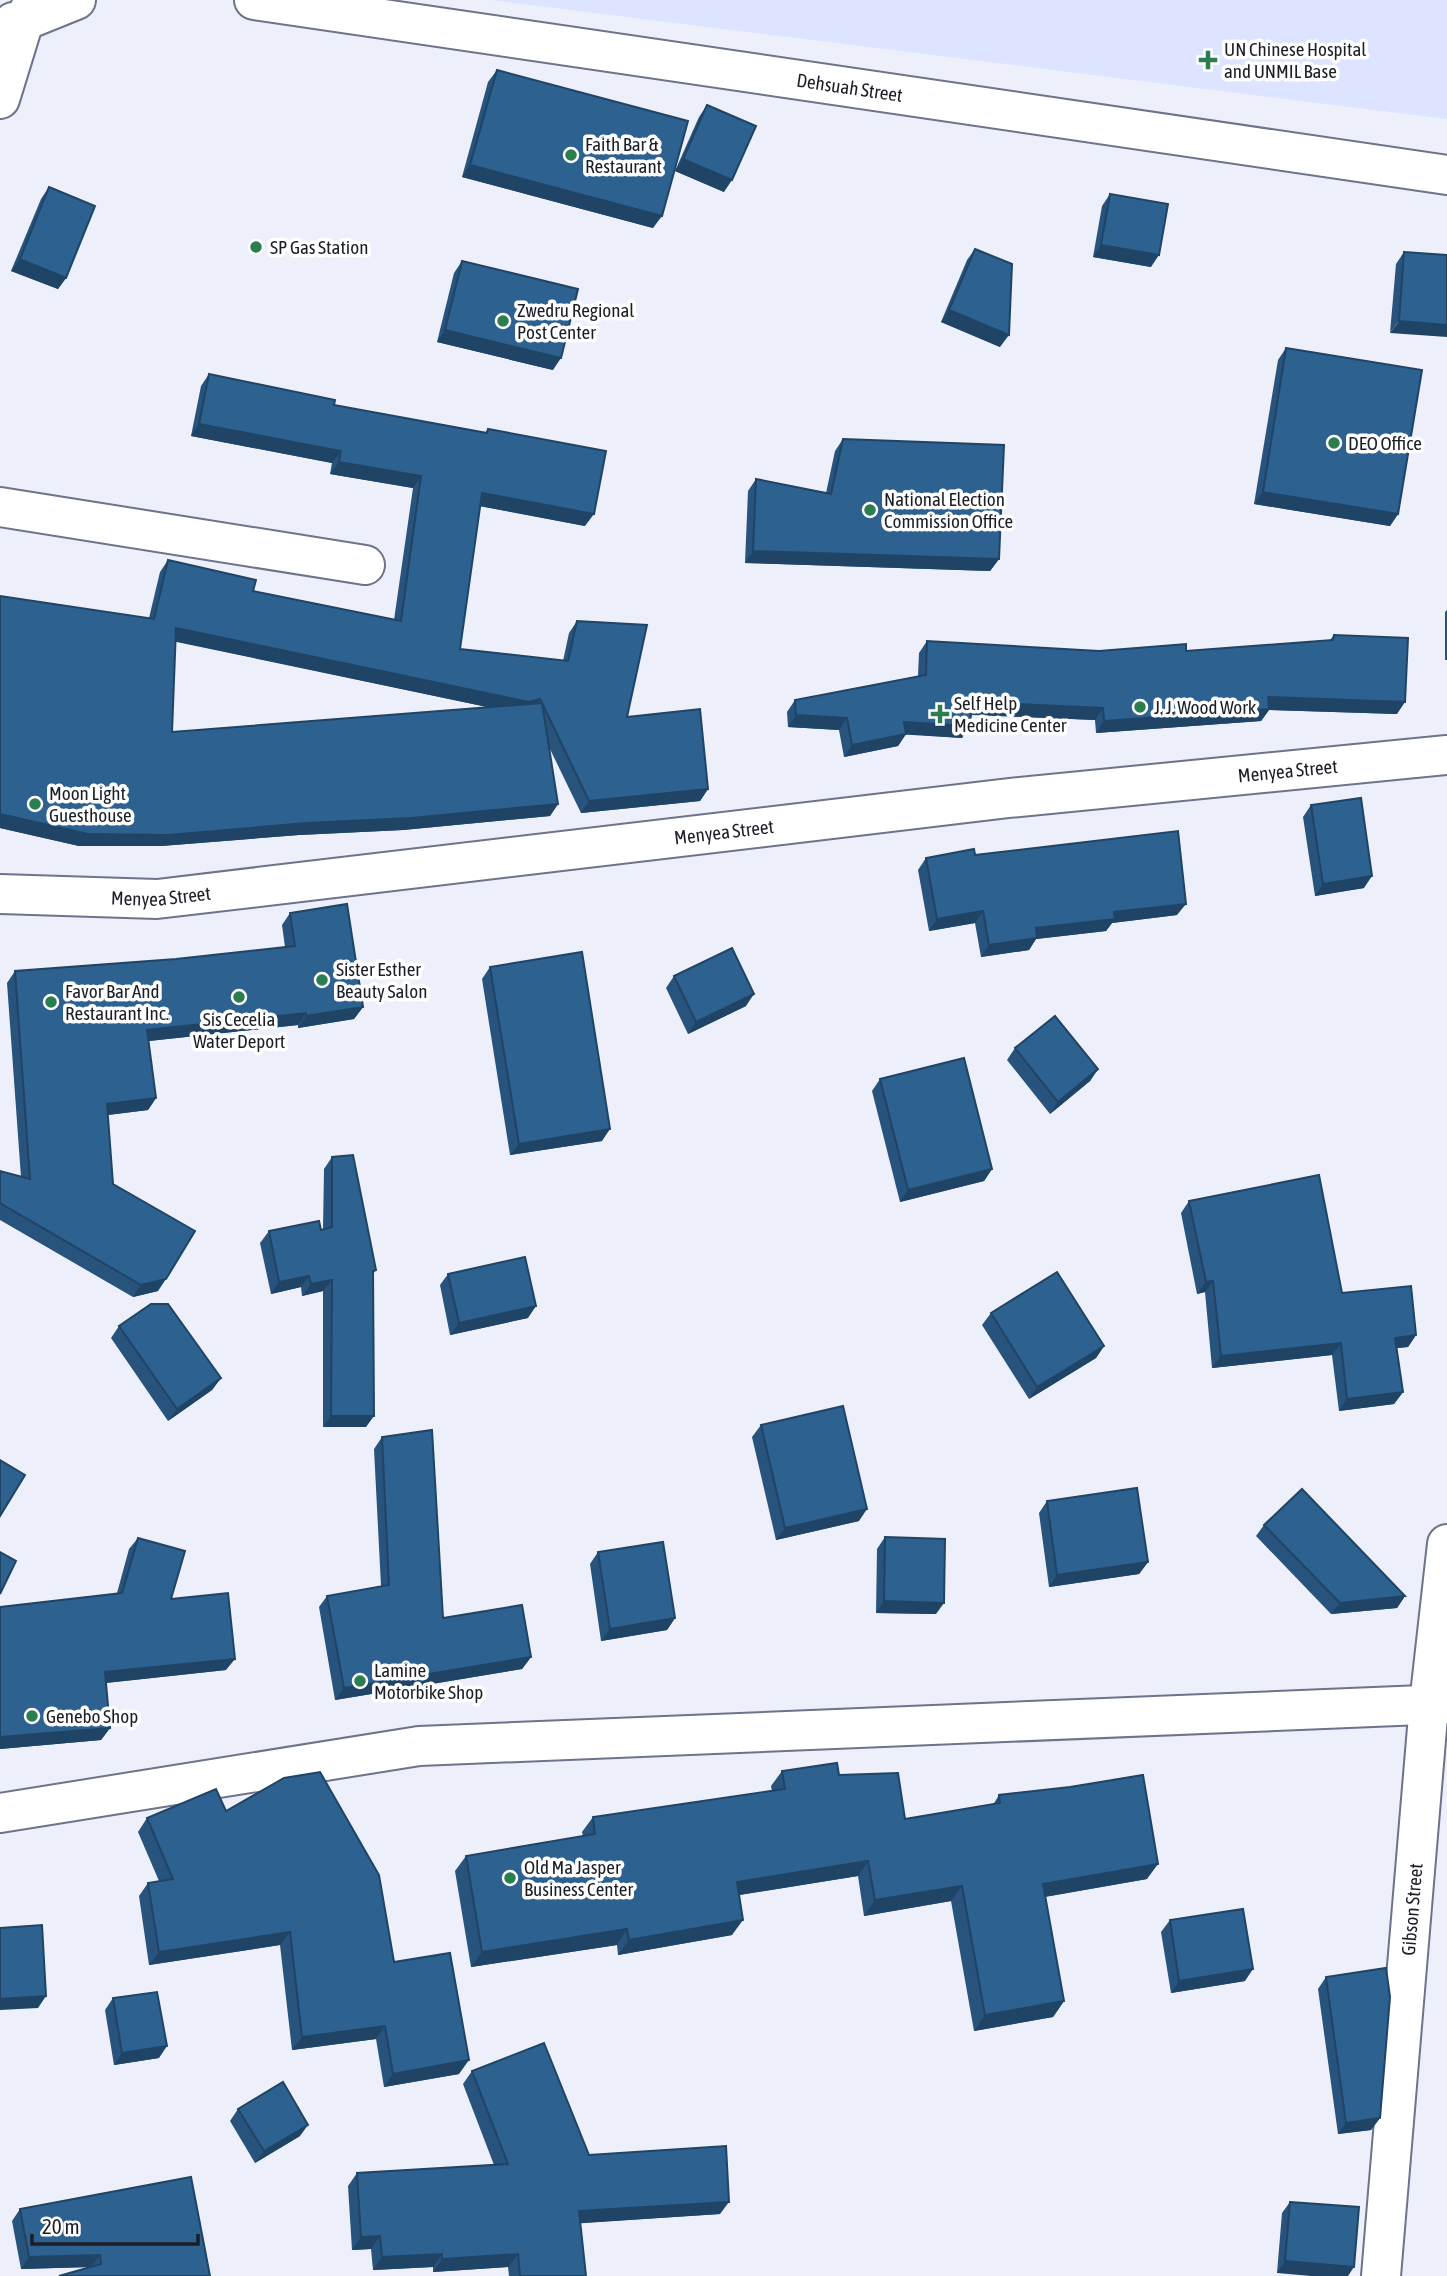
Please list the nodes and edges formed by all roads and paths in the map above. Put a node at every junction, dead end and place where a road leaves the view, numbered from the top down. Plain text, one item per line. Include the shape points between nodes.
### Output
1 (76, 0) edge
2 (254, 0) edge
3 (20, 15) edge
4 (0, 99) edge
5 (1447, 175) edge
6 (0, 507) edge
7 (365, 565) dead end
8 (1447, 755) edge
9 (0, 894) edge
10 (1447, 1544) edge
11 (1438, 1704) edge
12 (0, 1813) edge
13 (1381, 2276) edge

1 - 3 street
2 - 5 street, Dehsuah Street
3 - 4 street
6 - 7 street
8 - 9 street, Menyea Street via 1009,798 157,899
10 - 11 street, Gibson Street
11 - 12 street via 419,1746
11 - 13 street, Gibson Street

